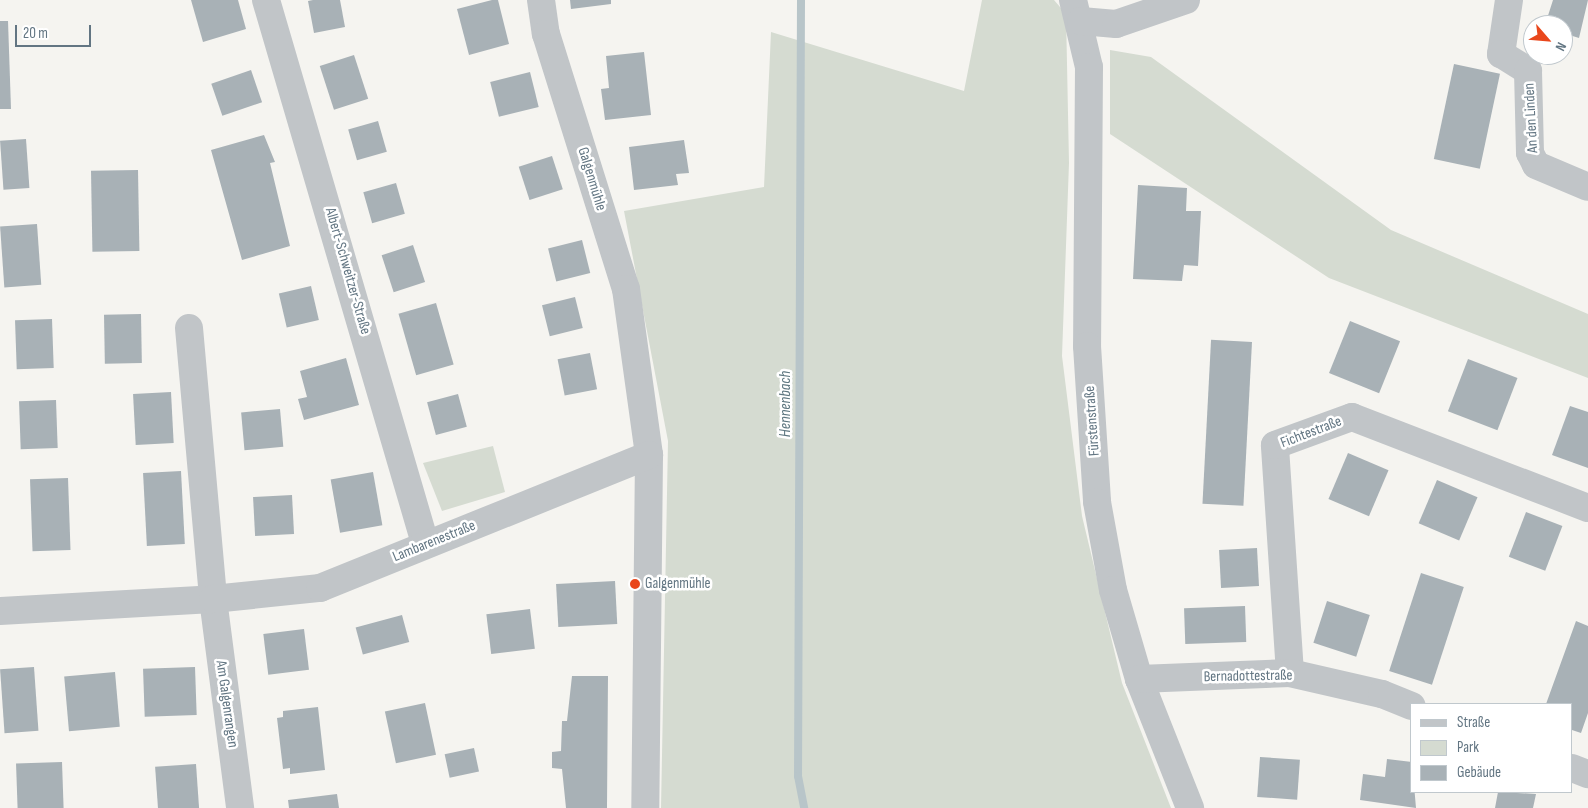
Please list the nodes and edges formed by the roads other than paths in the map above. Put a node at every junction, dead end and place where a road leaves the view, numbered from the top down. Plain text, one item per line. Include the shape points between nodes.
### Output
1 (266, 0) edge
2 (541, 0) edge
3 (1186, 0) edge
4 (1509, 0) edge
5 (1077, 10) edge
6 (1588, 187) edge
7 (189, 328) dead end
8 (649, 455) junction
9 (1588, 508) edge
10 (425, 543) junction
11 (212, 599) junction
12 (0, 611) edge
13 (1290, 673) junction
14 (1139, 679) junction
15 (1410, 705) edge
16 (1573, 768) edge
17 (1588, 774) edge
18 (240, 808) edge
19 (645, 808) edge
20 (1190, 808) edge

1 - 10 street, Albert-Schweitzer-Straße
2 - 8 street, Galgenmühle via 546,34 626,289
3 - 5 street via 1116,24
4 - 6 street, An den Linden via 1501,54 1528,71 1530,153 1536,166
5 - 14 street, Fürstenstraße via 1089,67 1087,346 1097,502 1113,590
7 - 11 street
8 - 10 street, Lambarenestraße
8 - 19 street, Galgenmühle
9 - 13 street, Fichtestraße via 1352,417 1275,445
10 - 11 street, Lambarenestraße via 320,588
11 - 12 street, Lambarenestraße
11 - 18 street, Am Galgenrangen
13 - 14 street, Bernadottestraße
13 - 15 street, Bernadottestraße via 1382,694
14 - 20 street, Fürstenstraße
16 - 17 street

